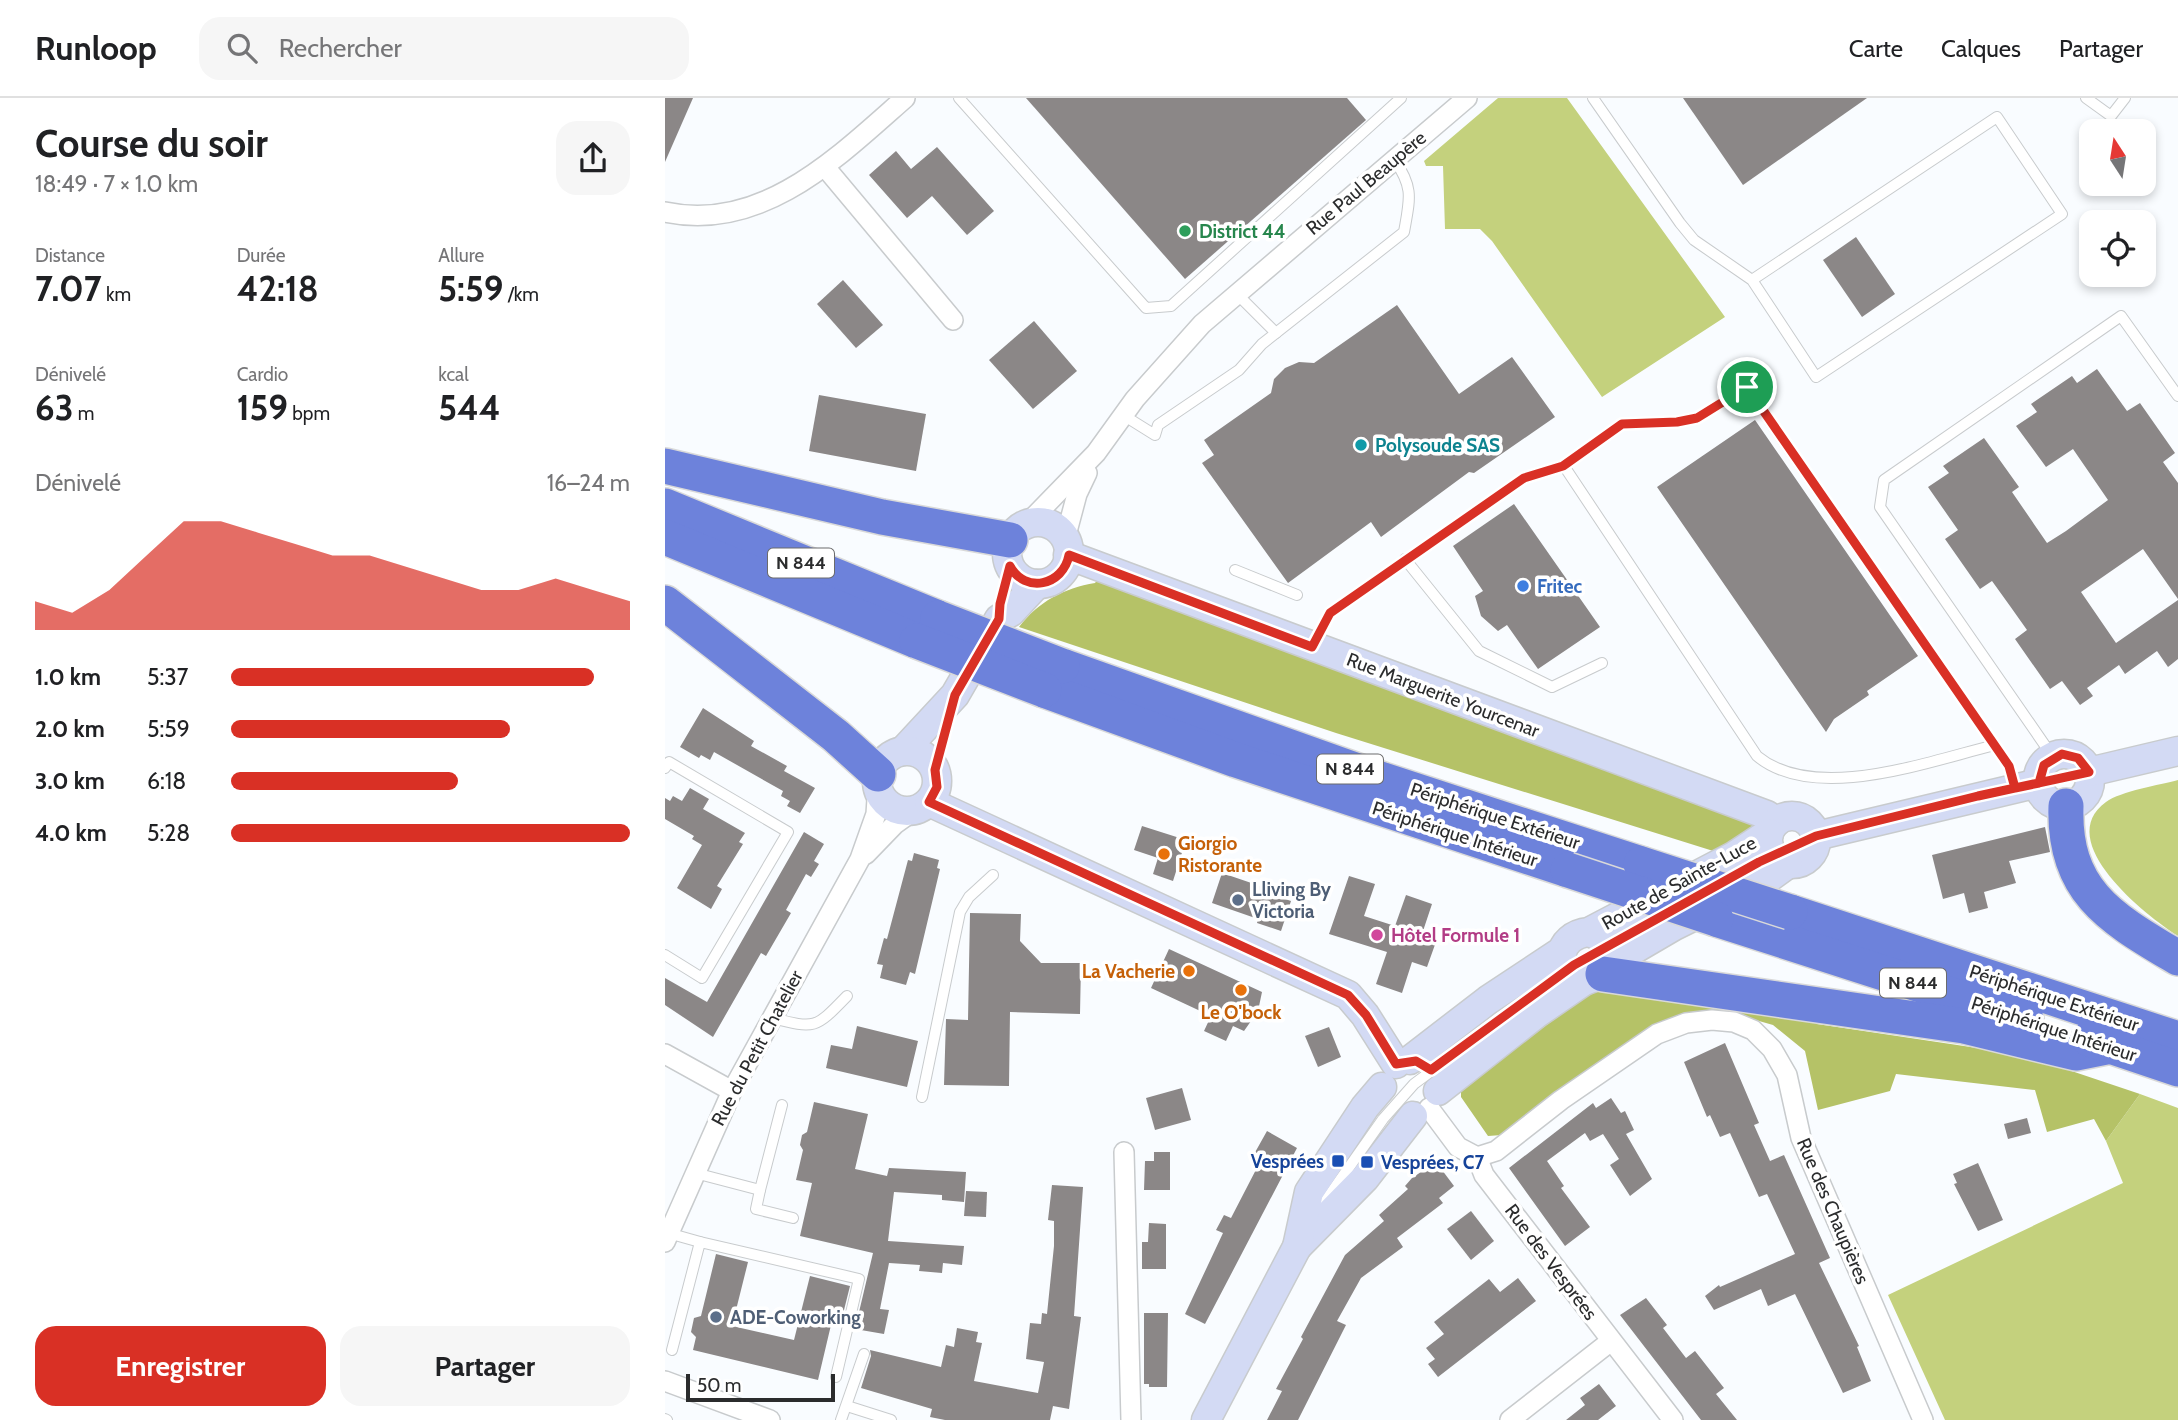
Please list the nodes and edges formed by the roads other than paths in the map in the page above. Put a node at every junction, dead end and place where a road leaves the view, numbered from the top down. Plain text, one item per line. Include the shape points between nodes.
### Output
1 (905, 98) edge
2 (959, 98) edge
3 (1401, 98) edge
4 (1467, 98) edge
5 (1593, 98) edge
6 (2086, 98) edge
7 (2125, 98) edge
8 (1394, 159) junction
9 (825, 167) junction
10 (665, 212) edge
11 (1752, 280) junction
12 (1237, 294) junction
13 (953, 320) dead end
14 (1276, 333) junction
15 (2178, 396) edge
16 (1123, 415) junction
17 (1096, 453) junction
18 (665, 466) edge
19 (1563, 466) junction
20 (665, 506) edge
21 (665, 537) edge
22 (1015, 543) junction
23 (1067, 547) junction
24 (1405, 559) junction
25 (1235, 570) dead end
26 (1037, 584) junction
27 (1297, 595) dead end
28 (665, 603) edge
29 (999, 619) junction
30 (927, 629) junction
31 (1312, 647) junction
32 (1602, 663) dead end
33 (1053, 678) junction
34 (955, 695) junction
35 (1995, 745) junction
36 (2178, 751) edge
37 (2053, 757) junction
38 (665, 768) edge
39 (886, 770) junction
40 (935, 770) junction
41 (2089, 772) junction
42 (2027, 785) junction
43 (922, 805) junction
44 (2066, 806) junction
45 (1816, 836) junction
46 (1777, 844) junction
47 (860, 859) junction
48 (993, 875) dead end
49 (665, 955) edge
50 (2178, 958) edge
51 (1589, 960) junction
52 (848, 996) dead end
53 (771, 1018) junction
54 (2178, 1039) edge
55 (2111, 1046) junction
56 (665, 1054) edge
57 (2178, 1069) edge
58 (1411, 1088) junction
59 (733, 1091) junction
60 (922, 1097) dead end
61 (782, 1105) dead end
62 (1124, 1152) dead end
63 (1477, 1157) junction
64 (694, 1173) junction
65 (760, 1190) junction
66 (671, 1209) edge
67 (793, 1218) dead end
68 (667, 1238) edge
69 (700, 1242) junction
70 (1297, 1247) junction
71 (1611, 1342) junction
72 (672, 1350) dead end
73 (864, 1354) dead end
74 (836, 1377) dead end
75 (665, 1381) edge
76 (847, 1406) junction
77 (770, 1420) edge
78 (841, 1420) edge
79 (891, 1420) edge
80 (1131, 1420) edge
81 (1206, 1420) edge
82 (1510, 1420) edge
83 (1673, 1420) edge
84 (1923, 1420) edge

1 - 9 street
2 - 3 lane via 1146,308 1171,306
4 - 8 street, Rue Paul Beaupère
5 - 11 lane via 1694,240
6 - 7 lane via 2111,116
8 - 12 street, Rue Paul Beaupère
8 - 14 lane via 1409,180 1411,194 1404,232
9 - 10 street via 759,205 689,217
9 - 13 street
11 - 11 lane via 1816,377 2062,214 1997,117
12 - 14 lane
12 - 16 street, Rue Paul Beaupère via 1188,339
14 - 16 lane via 1239,370 1159,425 1155,435
15 - 37 lane via 2121,316 1884,480 1880,507
16 - 17 street, Rue Paul Beaupère
17 - 22 street, Rue Paul Beaupère
17 - 23 street, Rue Paul Beaupère via 1077,494
18 - 22 highway
19 - 24 lane via 1524,478
19 - 35 lane via 1757,757 1772,769 1812,778 1860,777
19 - 35 lane via 1622,424 1697,418 1747,387
20 - 30 highway, Périphérique Extérieur / N 844
21 - 30 highway, N 844
22 - 23 street via 1048,524
22 - 26 street via 1023,581
22 - 29 street
23 - 26 street via 1061,574
23 - 31 street, Rue Marguerite Yourcenar
24 - 31 lane via 1330,613
24 - 32 lane via 1479,651 1552,687
25 - 27 lane
26 - 29 street
28 - 39 highway
29 - 34 street
30 - 33 highway, Périphérique Extérieur / N 844, bridge
31 - 46 street, Rue Marguerite Yourcenar via 1767,815
33 - 54 highway, Périphérique Extérieur / N 844, bridge via 1383,780
33 - 55 highway, Périphérique Intérieur / N 844, bridge via 1249,765
34 - 39 street
34 - 40 street
35 - 42 lane
36 - 41 street
37 - 41 street via 2078,758
37 - 42 street
38 - 49 lane via 669,762 788,832 702,978
39 - 40 street via 922,754
39 - 43 street via 882,796 891,806 903,810
39 - 47 street, Rue du Petit Chatelier
40 - 43 street via 937,787
41 - 42 lane
41 - 44 street via 2086,795
42 - 44 street
42 - 45 street
43 - 47 street, Rue du Petit Chatelier
43 - 58 street via 1348,995 1366,1015
44 - 50 highway via 2066,842 2077,876 2125,926
45 - 46 street via 1812,854 1797,864
45 - 46 street via 1805,820 1785,817
46 - 51 street, Route de Sainte-Luce via 1734,856
46 - 51 street, Route de Sainte-Luce via 1763,882 1674,926
47 - 53 street, Rue du Petit Chatelier
48 - 60 lane via 960,912
51 - 55 highway via 1964,1026 2076,1054
51 - 58 street, Route de Sainte-Luce via 1508,1035
51 - 58 street, Route de Sainte-Luce via 1449,1028
52 - 53 lane via 825,1020 807,1027
53 - 59 street, Rue du Petit Chatelier
55 - 57 highway, Périphérique Intérieur / N 844
56 - 59 street
58 - 63 street, Rue des Vesprées via 1458,1147
58 - 70 street, Route de Sainte-Luce via 1365,1178
58 - 70 street, Route de Sainte-Luce via 1365,1107 1309,1192
59 - 64 street, Rue du Petit Chatelier
61 - 65 lane
62 - 80 street
63 - 71 street, Rue des Vesprées via 1484,1175
63 - 84 street, Rue des Chaupières via 1496,1151 1657,1034 1686,1023 1712,1020 1753,1030 1773,1049 1787,1075 1801,1138
64 - 65 lane
64 - 66 street, Rue du Petit Chatelier
65 - 67 lane via 756,1209
66 - 68 street, Rue du Petit Chatelier
68 - 69 lane
69 - 72 lane
69 - 74 lane via 859,1279
70 - 81 street, Route de Sainte-Luce
71 - 82 street
71 - 83 street, Rue des Vesprées
73 - 76 lane
75 - 77 street
76 - 78 lane
76 - 79 lane

